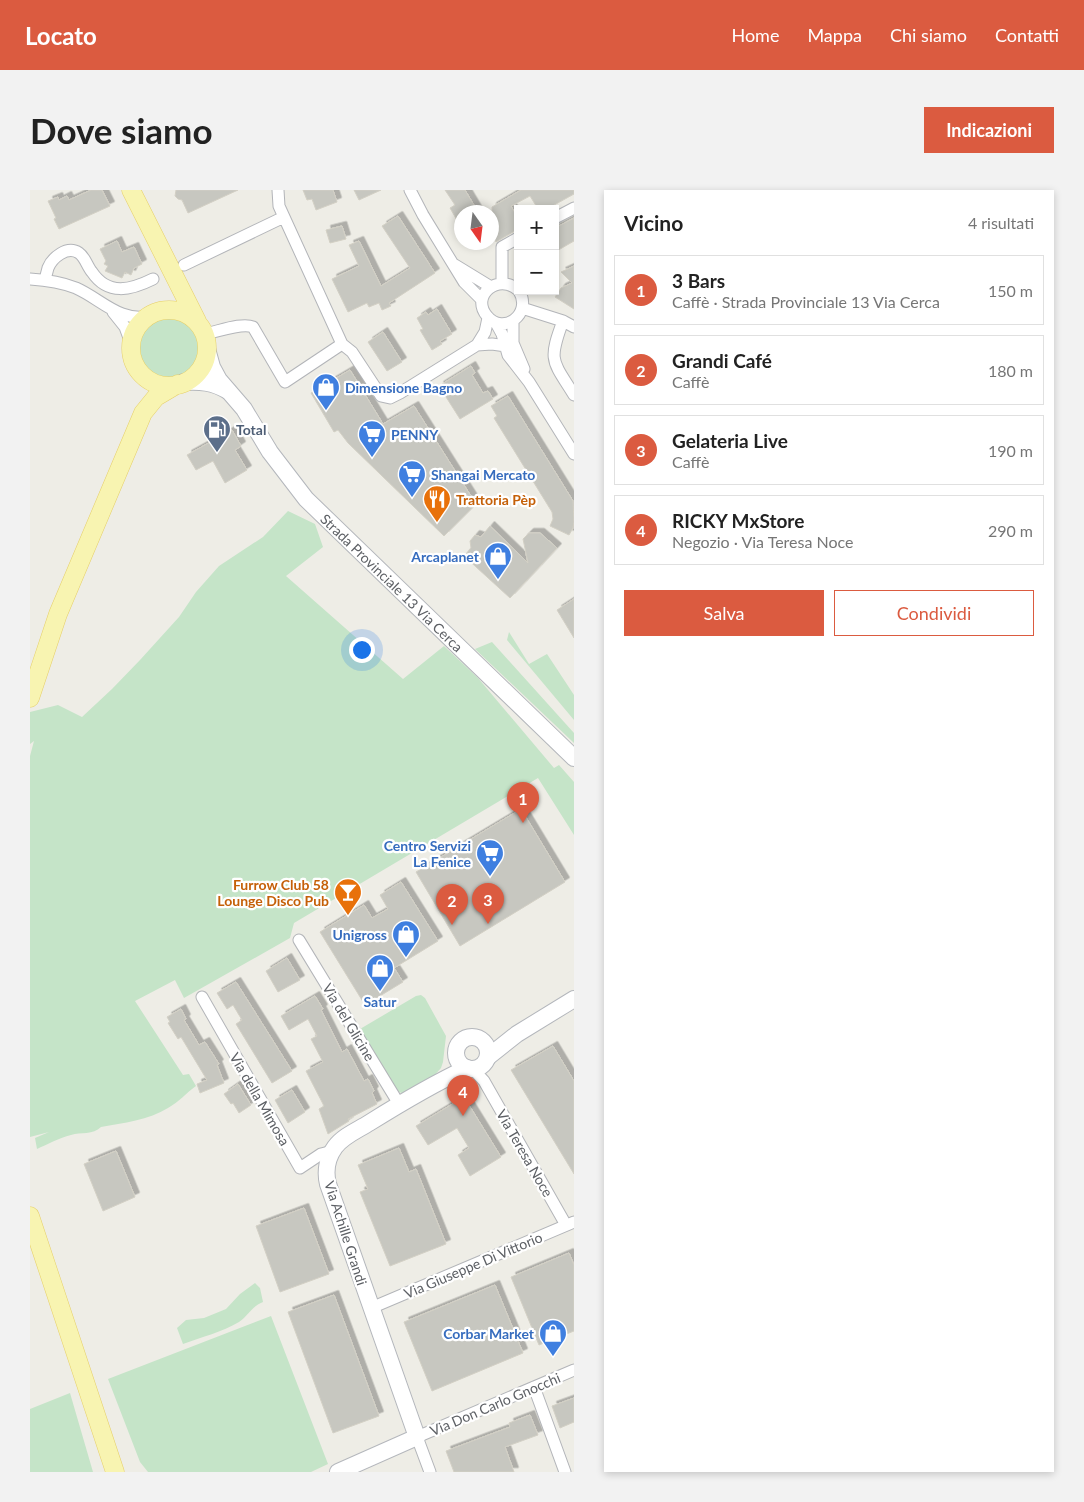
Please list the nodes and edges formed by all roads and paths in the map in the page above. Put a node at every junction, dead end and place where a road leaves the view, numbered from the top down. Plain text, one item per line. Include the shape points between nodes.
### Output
1 (131, 190) edge
2 (278, 190) edge
3 (410, 190) edge
4 (574, 208) edge
5 (559, 216) edge
6 (284, 218) junction
7 (514, 240) edge
8 (454, 264) junction
9 (184, 265) dead end
10 (30, 279) edge
11 (45, 280) junction
12 (154, 280) dead end
13 (177, 283) junction
14 (502, 283) junction
15 (491, 287) junction
16 (514, 288) edge
17 (520, 295) edge
18 (482, 300) junction
19 (522, 308) junction
20 (110, 309) junction
21 (167, 310) junction
22 (150, 316) junction
23 (492, 320) junction
24 (514, 320) junction
25 (563, 321) junction
26 (574, 327) edge
27 (204, 336) junction
28 (342, 344) junction
29 (477, 345) junction
30 (132, 346) junction
31 (506, 346) junction
32 (136, 365) junction
33 (529, 382) junction
34 (181, 383) junction
35 (228, 391) junction
36 (574, 395) edge
37 (143, 413) junction
38 (574, 454) edge
39 (30, 698) edge
40 (574, 758) edge
41 (299, 940) dead end
42 (202, 997) dead end
43 (574, 999) edge
44 (517, 1034) junction
45 (480, 1039) junction
46 (457, 1054) junction
47 (478, 1064) junction
48 (440, 1081) junction
49 (399, 1104) junction
50 (333, 1151) junction
51 (30, 1216) edge
52 (570, 1224) edge
53 (371, 1308) junction
54 (574, 1370) edge
55 (534, 1387) junction
56 (417, 1437) junction
57 (115, 1472) edge
58 (338, 1472) edge
59 (430, 1472) edge
60 (565, 1472) edge

1 - 13 main road, Strada Provinciale 13 Via Cerca
2 - 6 street
3 - 8 street
4 - 5 street
6 - 9 street
6 - 28 street
7 - 14 street via 502,247
8 - 15 street
8 - 18 street via 464,282
10 - 11 street
11 - 12 street via 53,260 72,251 82,257 96,278 111,287 133,288
11 - 20 street via 75,288
13 - 21 main road via 177,300
13 - 27 main road, Strada Provinciale 13 Via Cerca
14 - 15 street
14 - 16 street
15 - 18 street
17 - 19 street
18 - 23 street via 483,310
19 - 24 street
19 - 25 street
20 - 22 street via 128,316
20 - 30 street via 125,327
21 - 22 main road
21 - 27 main road via 183,313 194,320
22 - 30 main road via 138,327
23 - 24 street via 505,324
23 - 29 street
23 - 31 street
24 - 33 street via 513,343
25 - 26 street
25 - 36 street via 553,358
27 - 28 street via 242,326 253,327 285,382
27 - 34 main road via 205,359 192,377
27 - 35 street, Strada Provinciale 13 Via Cerca via 215,373
28 - 29 street via 352,352 379,394 388,398
29 - 31 street
30 - 32 main road
31 - 33 street via 508,356
32 - 34 main road, Strada Provinciale 13 Via Cerca via 154,382 165,385
32 - 37 main road via 143,387
33 - 38 street
34 - 35 street, Strada Provinciale 13 Via Cerca via 207,382
34 - 37 main road via 153,399
35 - 40 street, Strada Provinciale 13 Via Cerca via 306,499
37 - 39 main road via 58,614
41 - 49 street, Via del Glicine
42 - 50 street, Via della Mimosa via 300,1168 321,1154
43 - 44 street
44 - 45 street
44 - 47 street
45 - 46 street via 463,1040
45 - 47 street via 487,1046
46 - 47 street via 461,1064
46 - 48 street
47 - 48 street
47 - 52 street, Via Teresa Noce via 484,1081
48 - 49 street
49 - 50 street via 351,1134
50 - 53 street, Via Achille Grandi via 327,1169 328,1184
51 - 57 main road
52 - 53 street, Via Giuseppe Di Vittorio
53 - 56 street, Via Achille Grandi
54 - 55 street, Via Don Carlo Gnocchi
55 - 56 street, Via Don Carlo Gnocchi
55 - 60 street
56 - 58 street
56 - 59 street

